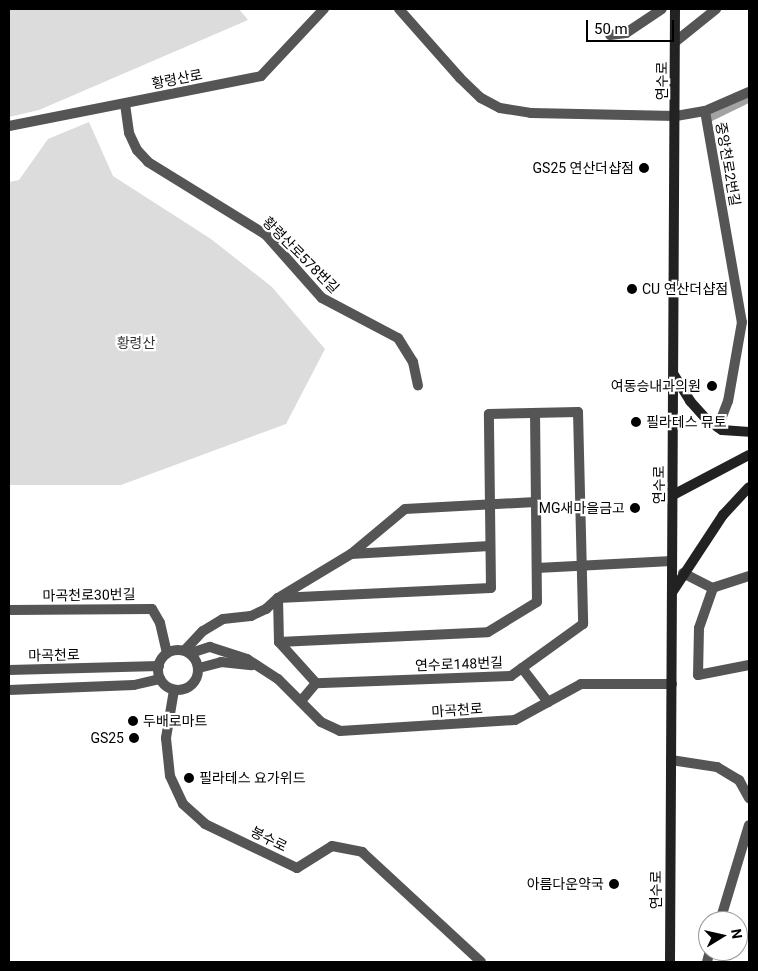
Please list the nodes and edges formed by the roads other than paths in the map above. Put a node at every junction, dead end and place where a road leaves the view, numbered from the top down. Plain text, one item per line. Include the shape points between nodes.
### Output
1 (324, 9) edge
2 (399, 9) edge
3 (662, 9) edge
4 (675, 9) edge
5 (716, 9) edge
6 (610, 35) dead end
7 (675, 42) junction
8 (749, 92) edge
9 (125, 104) junction
10 (705, 111) junction
11 (676, 116) junction
12 (9, 126) edge
13 (745, 320) edge
14 (674, 374) junction
15 (418, 385) dead end
16 (535, 413) junction
17 (718, 427) junction
18 (749, 432) edge
19 (749, 454) edge
20 (749, 487) edge
21 (673, 495) junction
22 (536, 502) junction
23 (490, 504) junction
24 (490, 546) junction
25 (351, 554) junction
26 (672, 562) junction
27 (582, 566) junction
28 (537, 568) junction
29 (683, 573) junction
30 (749, 576) edge
31 (713, 588) junction
32 (672, 592) junction
33 (278, 598) junction
34 (9, 610) edge
35 (280, 642) junction
36 (188, 652) junction
37 (167, 653) junction
38 (749, 665) edge
39 (159, 666) junction
40 (258, 666) junction
41 (198, 668) junction
42 (522, 668) junction
43 (9, 670) edge
44 (160, 678) junction
45 (316, 682) junction
46 (672, 684) junction
47 (9, 690) edge
48 (174, 690) junction
49 (301, 701) junction
50 (548, 702) junction
51 (671, 760) junction
52 (749, 798) edge
53 (749, 827) edge
54 (723, 911) edge
55 (481, 962) edge
56 (670, 962) edge

1 - 9 street, 황령산로 via 261,76
2 - 11 street via 460,78 481,98 500,108 530,113
3 - 6 street via 626,33
4 - 7 main road, 연수로
5 - 7 street
7 - 11 main road, 연수로
8 - 10 street
9 - 12 street, 황령산로
9 - 15 street, 황령산로578번길 via 129,133 137,150 148,162 266,235 322,298 398,338 413,362
10 - 11 street
10 - 13 street, 중앙천로2번길
11 - 14 main road, 연수로
13 - 17 street, 중앙천로2번길 via 728,401
14 - 17 main road via 690,401
14 - 21 main road, 연수로
16 - 22 street
16 - 23 street, 연수로148번길 via 489,414
16 - 27 street, 연수로148번길 via 578,412
17 - 18 main road
19 - 21 main road
20 - 29 main road via 723,515
21 - 26 main road, 연수로
22 - 23 street
22 - 28 street
23 - 24 street, 연수로148번길
23 - 25 street via 405,509
24 - 25 street
24 - 33 street, 연수로148번길 via 490,588
25 - 33 street
26 - 27 street
26 - 32 main road, 연수로
27 - 28 street
27 - 42 street, 연수로148번길 via 583,624
28 - 35 street via 537,602 488,632
29 - 31 street
29 - 32 main road
30 - 31 street
31 - 38 street via 699,628 698,675
32 - 46 main road, 연수로
33 - 35 street
33 - 36 street via 251,616 223,619 203,631
34 - 37 street, 마곡천로30번길 via 152,609 160,623
35 - 45 street
36 - 37 street, 마곡천로
36 - 40 street, 마곡천로 via 210,647 221,649
36 - 41 street
37 - 39 street
39 - 43 street, 마곡천로
39 - 44 street
40 - 41 street, 마곡천로 via 221,662
40 - 49 street, 마곡천로 via 278,679
41 - 48 street via 192,685
42 - 45 street, 연수로148번길 via 511,676
42 - 50 street
44 - 47 street via 134,685
44 - 48 street
45 - 49 street
46 - 50 street, 마곡천로 via 582,684
46 - 51 main road, 연수로
48 - 55 street, 봉수로 via 166,738 170,776 183,804 205,824 297,868 332,846 362,852
49 - 50 street, 마곡천로 via 321,722 350,732 515,720
51 - 52 street via 717,767 739,780
51 - 56 main road, 연수로
53 - 54 street

